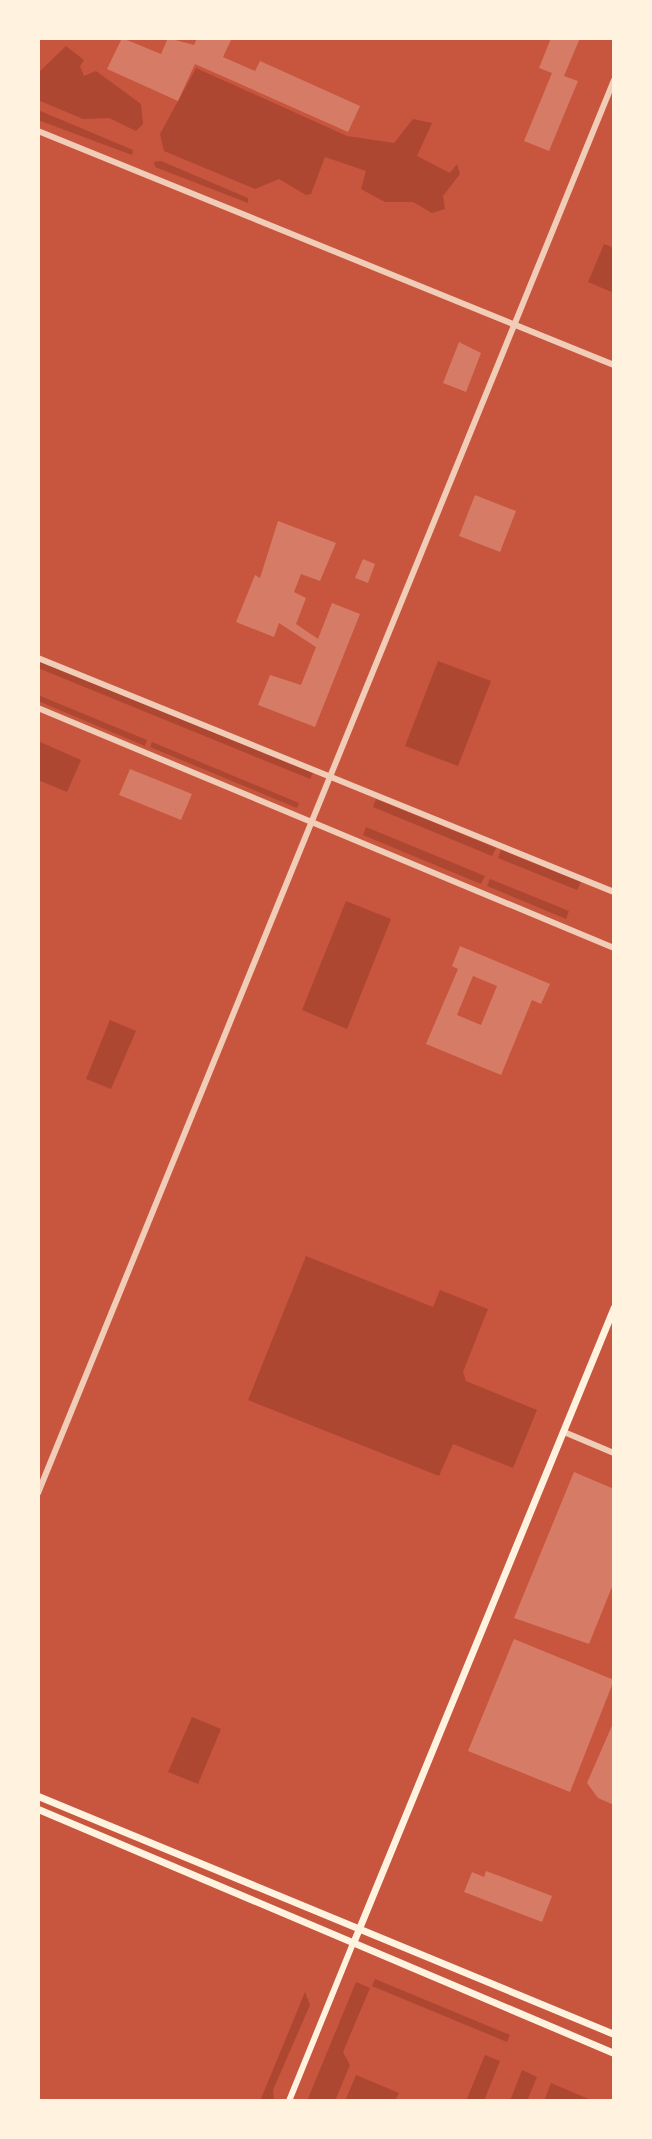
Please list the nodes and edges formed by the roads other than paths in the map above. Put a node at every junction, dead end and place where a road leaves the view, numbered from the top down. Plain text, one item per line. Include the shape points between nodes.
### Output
1 (614, 80) edge
2 (38, 131) edge
3 (514, 325) junction
4 (614, 365) edge
5 (38, 658) edge
6 (38, 708) edge
7 (329, 777) junction
8 (311, 822) junction
9 (614, 892) edge
10 (614, 948) edge
11 (614, 1307) edge
12 (564, 1432) junction
13 (614, 1453) edge
14 (38, 1493) edge
15 (38, 1796) edge
16 (38, 1809) edge
17 (359, 1930) junction
18 (353, 1943) junction
19 (614, 2034) edge
20 (614, 2053) edge
21 (289, 2101) edge

1 - 3 street
2 - 3 street
3 - 4 street
3 - 7 street
5 - 7 street
6 - 8 street
7 - 8 street
7 - 9 street
8 - 10 street
8 - 14 street
11 - 12 main road
12 - 13 street
12 - 17 main road
15 - 17 main road
16 - 18 main road
17 - 18 main road
17 - 19 main road
18 - 20 main road
18 - 21 main road

